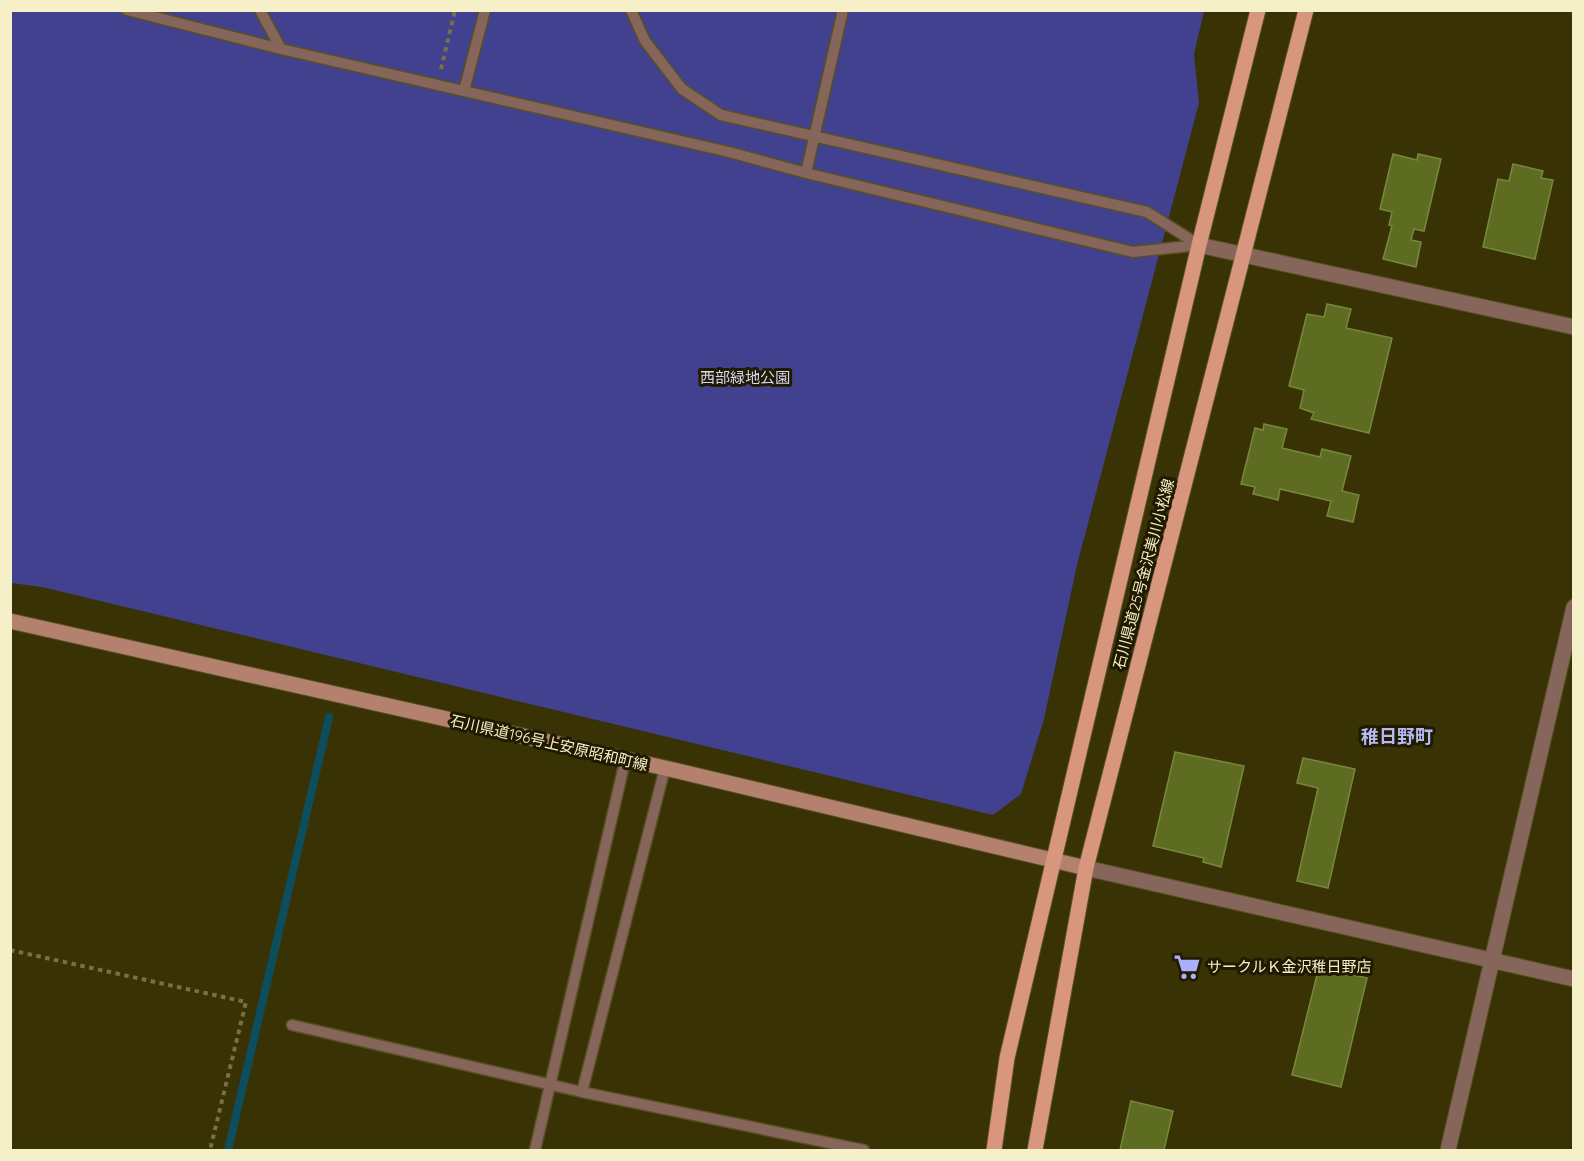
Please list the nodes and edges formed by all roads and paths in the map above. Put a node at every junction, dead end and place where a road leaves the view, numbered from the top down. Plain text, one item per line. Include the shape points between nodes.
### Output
1 (127, 10) edge
2 (260, 10) edge
3 (455, 10) edge
4 (485, 10) edge
5 (631, 10) edge
6 (843, 10) edge
7 (1258, 10) edge
8 (1306, 10) edge
9 (281, 49) junction
10 (438, 85) junction
11 (464, 91) junction
12 (814, 136) junction
13 (806, 173) junction
14 (1199, 245) junction
15 (1244, 257) junction
16 (1574, 327) edge
17 (1574, 607) edge
18 (10, 621) edge
19 (625, 760) junction
20 (665, 768) junction
21 (1054, 859) junction
22 (1086, 868) junction
23 (10, 950) edge
24 (1490, 958) junction
25 (1574, 979) edge
26 (292, 1025) dead end
27 (550, 1084) junction
28 (582, 1092) junction
29 (210, 1150) edge
30 (535, 1150) edge
31 (862, 1150) edge
32 (994, 1150) edge
33 (1035, 1150) edge
34 (1448, 1150) edge

1 - 9 lane
2 - 9 lane
3 - 10 path
4 - 11 lane
5 - 12 lane via 645,41 682,89 721,115
6 - 12 lane
7 - 14 main road, 石川県道25号金沢美川小松線
8 - 15 main road, 石川県道25号金沢美川小松線
9 - 10 lane
10 - 11 lane
11 - 13 lane
12 - 13 lane
12 - 14 lane via 1147,212
13 - 14 lane via 1133,252
14 - 15 street
14 - 21 main road, 石川県道25号金沢美川小松線
15 - 16 street
15 - 22 main road, 石川県道25号金沢美川小松線
17 - 24 street
18 - 19 main road, 石川県道196号上安原昭和町線
19 - 20 main road, 石川県道196号上安原昭和町線
19 - 27 lane
20 - 21 main road, 石川県道196号上安原昭和町線
20 - 28 lane
21 - 22 main road, 石川県道196号上安原昭和町線
21 - 32 main road, 石川県道25号金沢美川小松線 via 1007,1058
22 - 24 street
22 - 33 main road, 石川県道25号金沢美川小松線
23 - 29 path via 246,1002
24 - 25 street
24 - 34 street
26 - 27 lane
27 - 28 lane
27 - 30 lane
28 - 31 lane

